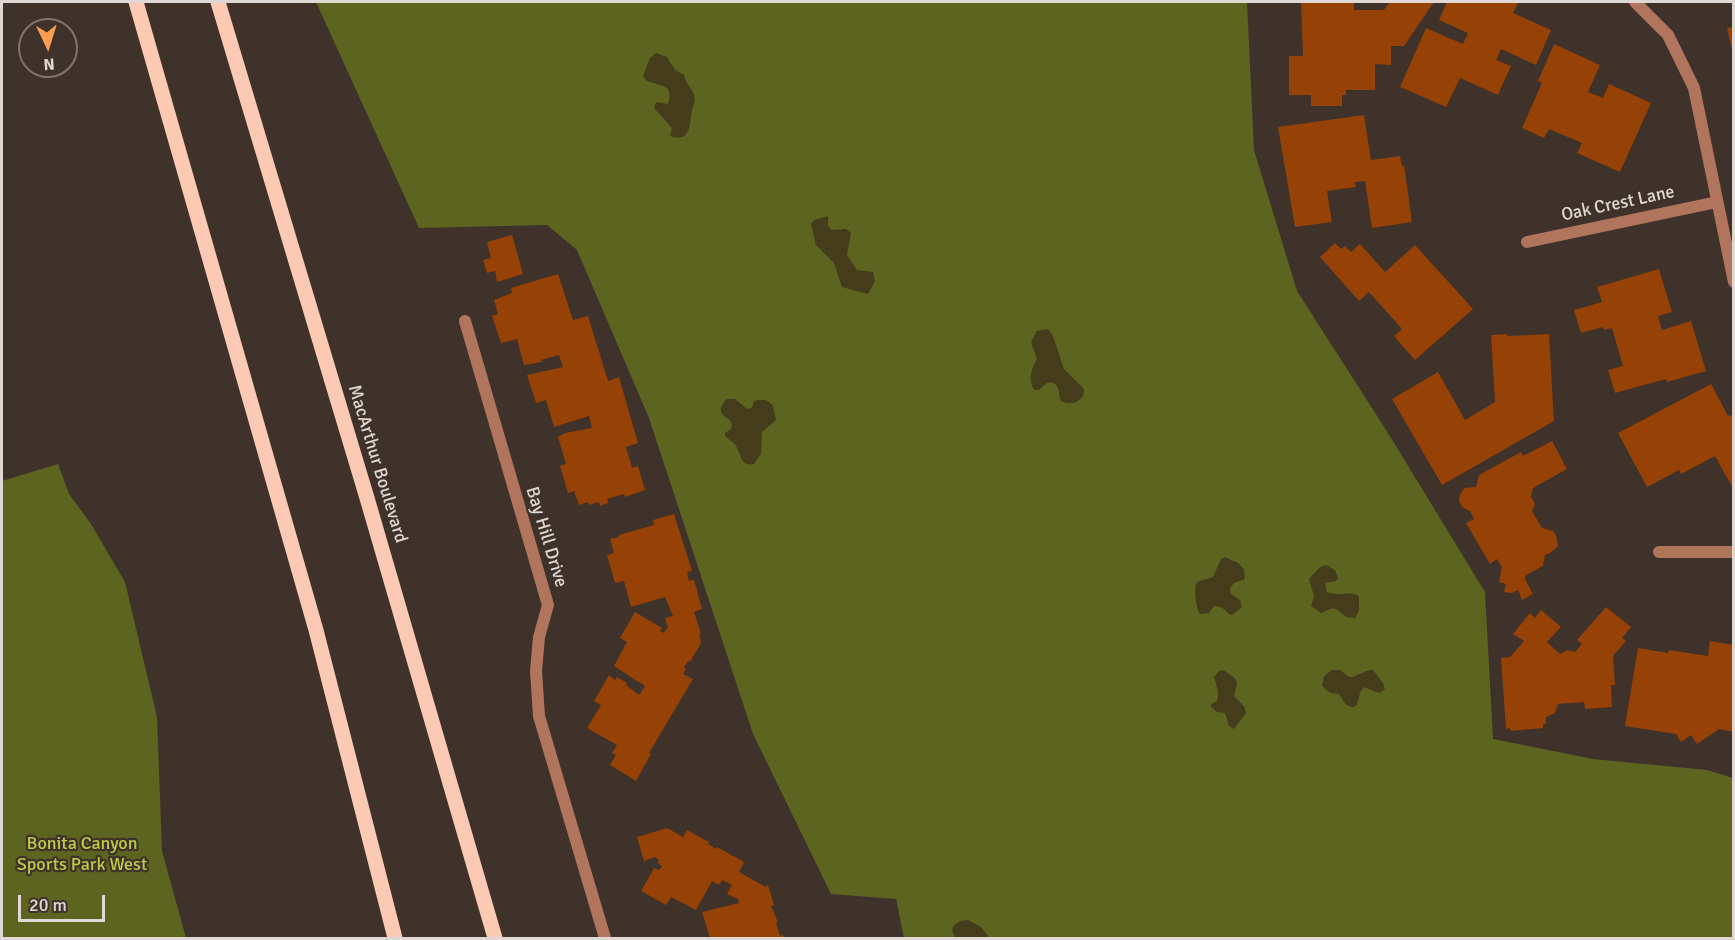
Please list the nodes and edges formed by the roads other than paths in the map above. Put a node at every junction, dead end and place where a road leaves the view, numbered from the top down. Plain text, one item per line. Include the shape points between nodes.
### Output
1 (136, 2) edge
2 (218, 2) edge
3 (1635, 2) edge
4 (1717, 202) junction
5 (1527, 242) dead end
6 (1734, 282) edge
7 (465, 321) dead end
8 (1659, 552) dead end
9 (1734, 552) edge
10 (395, 939) edge
11 (495, 939) edge
12 (605, 939) edge

1 - 10 main road via 316,630
2 - 11 main road, MacArthur Boulevard
3 - 4 street via 1668,35 1694,88
4 - 5 street, Oak Crest Lane
4 - 6 street
7 - 12 street, Bay Hill Drive via 548,605 539,637 536,671 539,716
8 - 9 street

